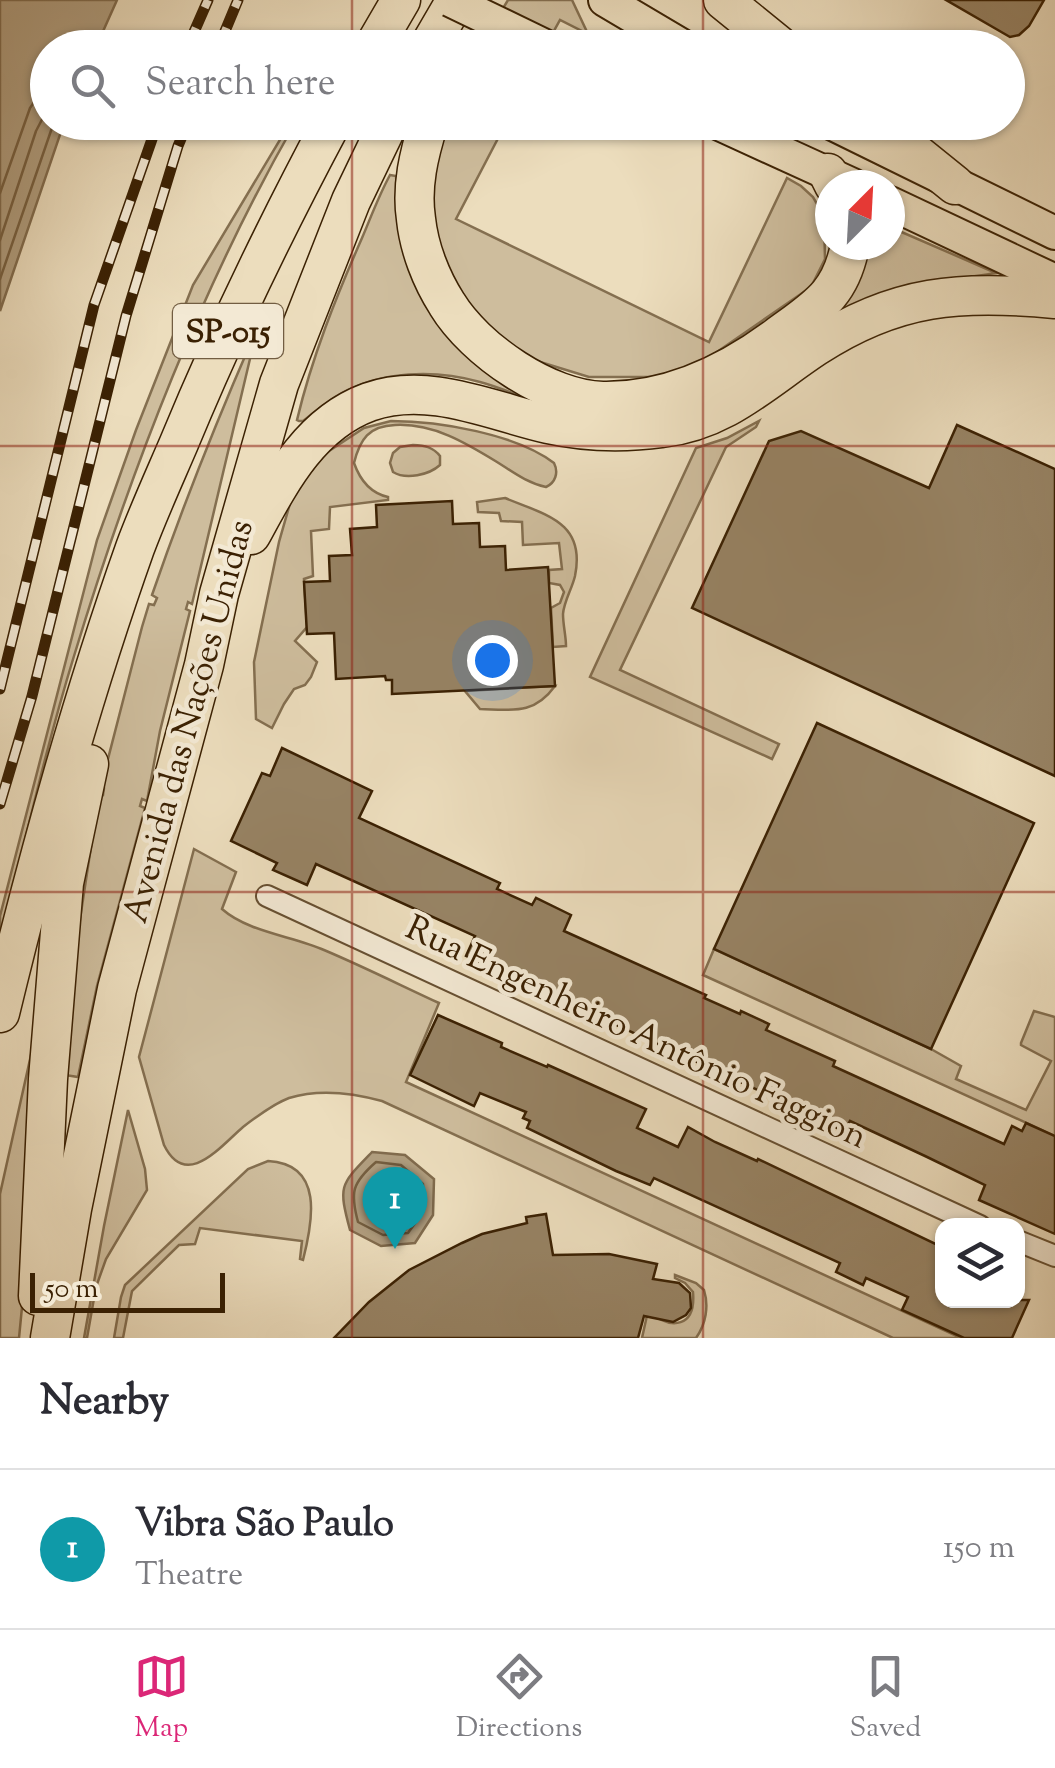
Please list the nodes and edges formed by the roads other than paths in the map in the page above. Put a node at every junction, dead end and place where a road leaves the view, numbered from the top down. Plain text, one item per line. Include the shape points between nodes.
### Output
1 (401, 0) edge
2 (453, 0) edge
3 (474, 0) edge
4 (605, 0) edge
5 (723, 0) edge
6 (384, 30) edge
7 (437, 30) edge
8 (462, 30) edge
9 (514, 30) edge
10 (656, 30) edge
11 (760, 30) edge
12 (322, 140) edge
13 (379, 140) edge
14 (424, 140) edge
15 (753, 140) edge
16 (866, 140) edge
17 (899, 140) edge
18 (815, 170) edge
19 (955, 184) junction
20 (905, 210) edge
21 (1055, 233) edge
22 (847, 260) edge
23 (1055, 281) edge
24 (1055, 299) edge
25 (136, 545) junction
26 (218, 594) junction
27 (267, 896) dead end
28 (0, 1013) edge
29 (963, 1218) edge
30 (1025, 1244) edge
31 (1055, 1256) edge
32 (37, 1338) edge
33 (50, 1338) edge

1 - 6 highway
2 - 7 highway
2 - 9 main road, bridge
3 - 8 highway
4 - 10 main road
5 - 11 highway
12 - 25 highway, SP-015 via 209,370
13 - 26 highway, Avenida das Nações Unidas via 279,384
14 - 22 highway via 414,181 416,220 448,307 523,376 564,393 633,400 716,374 819,306
15 - 18 main road
16 - 19 main road
17 - 19 highway
19 - 21 main road
20 - 23 main road
24 - 26 highway via 969,295 906,304 816,347 726,408 664,428 574,429 452,398 372,401 341,415 283,476
25 - 28 highway, SP-015 via 59,786
25 - 32 highway via 64,883
26 - 33 highway, Avenida das Nações Unidas via 117,989
27 - 29 street, Rua Engenheiro Antônio Faggion
30 - 31 street

